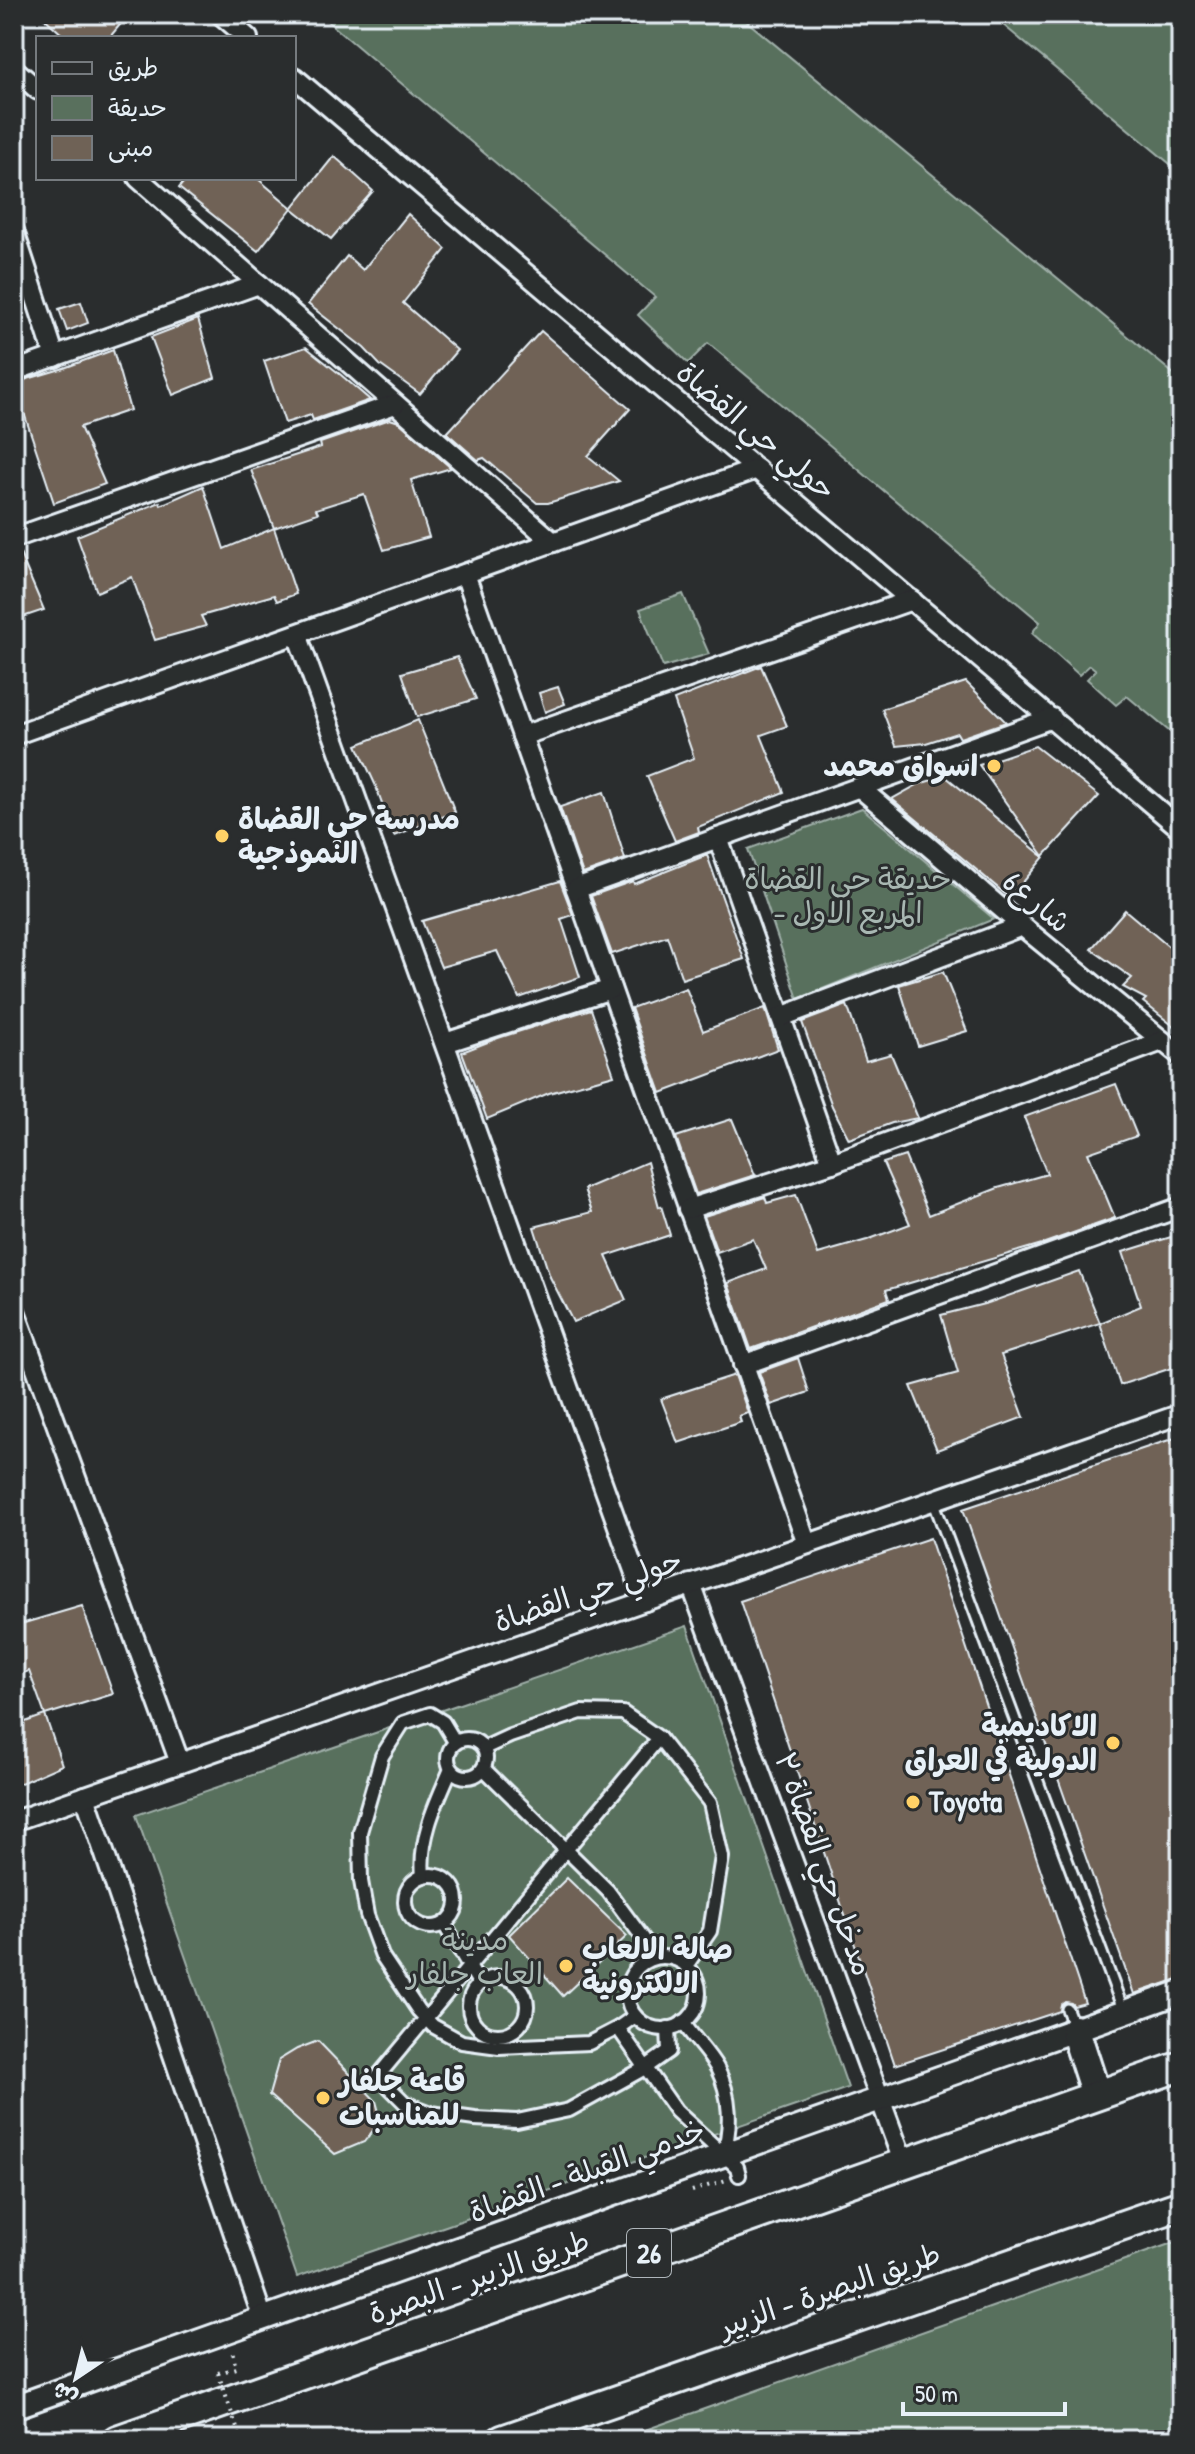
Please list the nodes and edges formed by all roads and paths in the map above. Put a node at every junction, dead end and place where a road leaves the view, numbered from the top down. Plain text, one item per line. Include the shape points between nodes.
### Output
1 (220, 14) edge
2 (246, 36) edge
3 (14, 69) edge
4 (296, 79) edge
5 (36, 88) edge
6 (140, 180) edge
7 (14, 231) edge
8 (259, 284) junction
9 (55, 357) junction
10 (14, 371) edge
11 (395, 404) junction
12 (757, 469) junction
13 (14, 538) edge
14 (553, 542) junction
15 (465, 574) junction
16 (912, 600) junction
17 (297, 634) junction
18 (1052, 718) junction
19 (14, 734) edge
20 (522, 736) junction
21 (860, 788) junction
22 (1181, 829) edge
23 (718, 838) junction
24 (576, 889) junction
25 (1022, 926) junction
26 (611, 989) junction
27 (781, 1017) junction
28 (1162, 1041) junction
29 (445, 1043) junction
30 (1181, 1056) edge
31 (832, 1163) junction
32 (1181, 1207) edge
33 (688, 1209) junction
34 (14, 1308) edge
35 (743, 1365) junction
36 (1181, 1414) edge
37 (933, 1500) junction
38 (807, 1544) junction
39 (691, 1584) junction
40 (645, 1601) junction
41 (659, 1738) junction
42 (455, 1742) junction
43 (484, 1748) junction
44 (180, 1763) junction
45 (451, 1769) junction
46 (484, 1769) junction
47 (85, 1796) junction
48 (14, 1821) edge
49 (566, 1850) junction
50 (423, 1876) junction
51 (444, 1924) junction
52 (657, 1957) junction
53 (686, 1966) junction
54 (469, 1967) junction
55 (479, 1983) junction
56 (1181, 1992) edge
57 (1124, 2012) junction
58 (635, 2016) junction
59 (426, 2018) junction
60 (1071, 2019) junction
61 (683, 2022) junction
62 (618, 2028) junction
63 (668, 2028) junction
64 (1181, 2066) edge
65 (645, 2068) junction
66 (1096, 2095) junction
67 (881, 2099) junction
68 (723, 2155) junction
69 (904, 2164) junction
70 (739, 2175) dead end
71 (1181, 2205) edge
72 (263, 2319) junction
73 (236, 2368) dead end
74 (14, 2407) edge
75 (117, 2440) edge
76 (241, 2440) edge
77 (502, 2440) edge

1 - 2 street
3 - 5 street
4 - 12 street, حولي حي القضاة
6 - 8 street
7 - 9 street
8 - 9 street
8 - 11 street
9 - 10 street
11 - 13 street
11 - 14 street
12 - 14 street
12 - 16 street, حولي حي القضاة
14 - 15 street
15 - 17 street
15 - 20 street
16 - 18 street, حولي حي القضاة
16 - 20 street
17 - 19 street
17 - 29 street
18 - 21 street
18 - 22 street, حولي حي القضاة
20 - 24 street
21 - 23 street
21 - 25 street, شارع6
23 - 24 street
23 - 27 street
24 - 26 street
25 - 27 street
25 - 28 street, شارع6
26 - 29 street
26 - 33 street
27 - 31 street
28 - 30 street, شارع6
28 - 31 street
29 - 40 street
31 - 33 street
32 - 35 street
33 - 35 street
34 - 44 street
35 - 38 street
36 - 37 street, حولي حي القضاة
37 - 38 street, حولي حي القضاة
37 - 57 lane
38 - 39 street, حولي حي القضاة
39 - 40 street, حولي حي القضاة
39 - 67 street, مدخل حي القضاة ٣
40 - 44 street, حولي حي القضاة
41 - 43 street via 623,1713 581,1712
41 - 49 street
41 - 53 street via 710,1803 722,1857 710,1931
42 - 43 street via 476,1740
42 - 45 street via 448,1751
42 - 59 street via 443,1722 430,1714 403,1723 382,1756 360,1832 367,1915 382,1956
43 - 46 street
44 - 47 street, حولي حي القضاة
45 - 46 street via 467,1778
45 - 50 street via 431,1814
46 - 49 street
47 - 48 street, حولي حي القضاة
47 - 72 street
49 - 52 street via 608,1891
49 - 54 street
50 - 51 street via 447,1880 455,1891 453,1915
50 - 51 street via 405,1897 407,1912 417,1923
51 - 54 street
52 - 53 street
52 - 58 street via 645,1961 629,1980 629,2005
53 - 61 street via 694,1976 698,2001
54 - 55 street
54 - 59 street
55 - 55 street via 468,2007 472,2020 493,2035 517,2028 527,2004 515,1982 490,1977
56 - 57 street, خدمي القبلة - القضاة
57 - 60 street, خدمي القبلة - القضاة
58 - 62 street
58 - 63 street via 644,2024
59 - 62 street via 462,2042 499,2047 589,2043
59 - 65 street via 378,2076 405,2103 431,2113 517,2121 569,2110
60 - 66 highway
60 - 67 street, خدمي القبلة - القضاة
61 - 63 street
61 - 68 street via 717,2069 729,2109
62 - 65 street
63 - 65 street via 669,2051
64 - 66 highway, طريق الزبير - البصرة / 26
65 - 68 street via 676,2111
66 - 69 highway, طريق الزبير - البصرة / 26
67 - 68 street, خدمي القبلة - القضاة
67 - 69 street, مدخل حي القضاة ٣
68 - 70 street
68 - 72 street, خدمي القبلة - القضاة
69 - 75 highway, طريق الزبير - البصرة / 26
71 - 77 highway, طريق البصرة - الزبير
72 - 74 street, خدمي القبلة - القضاة
73 - 76 path, bridge via 218,2373

